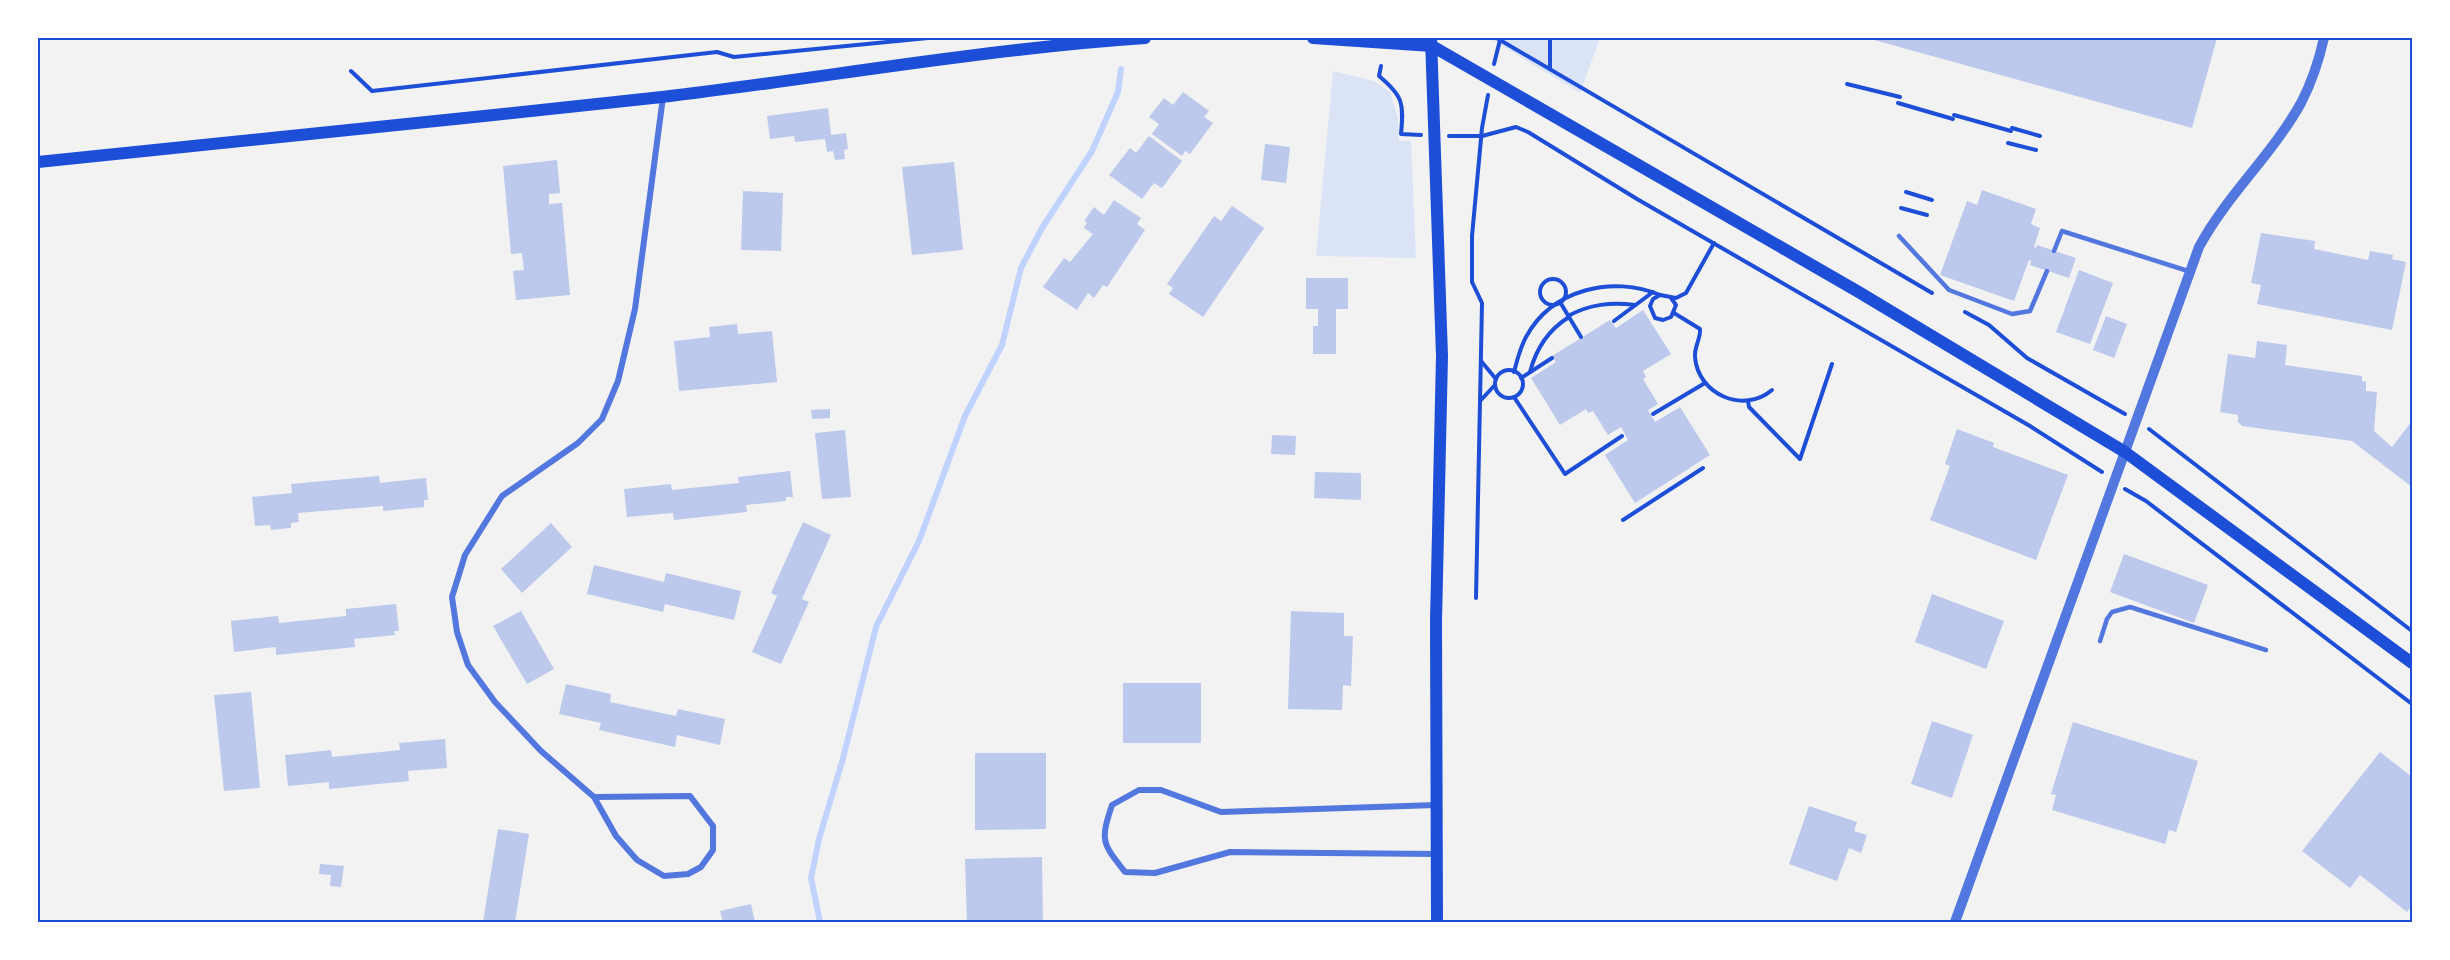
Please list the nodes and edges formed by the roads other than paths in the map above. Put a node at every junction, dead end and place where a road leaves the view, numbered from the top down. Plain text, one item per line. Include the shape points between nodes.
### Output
1 (1145, 38) edge
2 (1313, 38) edge
3 (2324, 38) edge
4 (1431, 42) edge
5 (663, 96) junction
6 (38, 162) edge
7 (1899, 236) dead end
8 (2054, 251) dead end
9 (2047, 271) dead end
10 (2190, 272) junction
11 (2125, 452) junction
12 (2100, 641) dead end
13 (2266, 650) dead end
14 (2412, 663) edge
15 (594, 797) junction
16 (1436, 805) junction
17 (1437, 854) junction
18 (1437, 922) edge
19 (1955, 922) edge

1 - 5 main road via 944,58
2 - 4 main road
3 - 10 street via 2318,64 2301,103 2210,225
4 - 11 main road
4 - 16 main road via 1442,356
5 - 6 main road
5 - 15 street via 635,309 618,381 602,419 578,443 502,496 465,555 452,597 457,632 468,665 495,702 541,751
7 - 9 lane via 1949,290 2012,314 2030,310
8 - 10 lane via 2062,231
10 - 11 street
11 - 14 main road
11 - 19 street
12 - 13 lane via 2112,612 2130,607
15 - 15 street via 616,836 637,860 664,876 688,874 700,867 713,850 713,826 690,796
16 - 17 main road
16 - 17 street via 1221,812 1161,790 1139,790 1112,805 1103,831 1107,848 1125,872 1155,873 1230,852
17 - 18 main road

